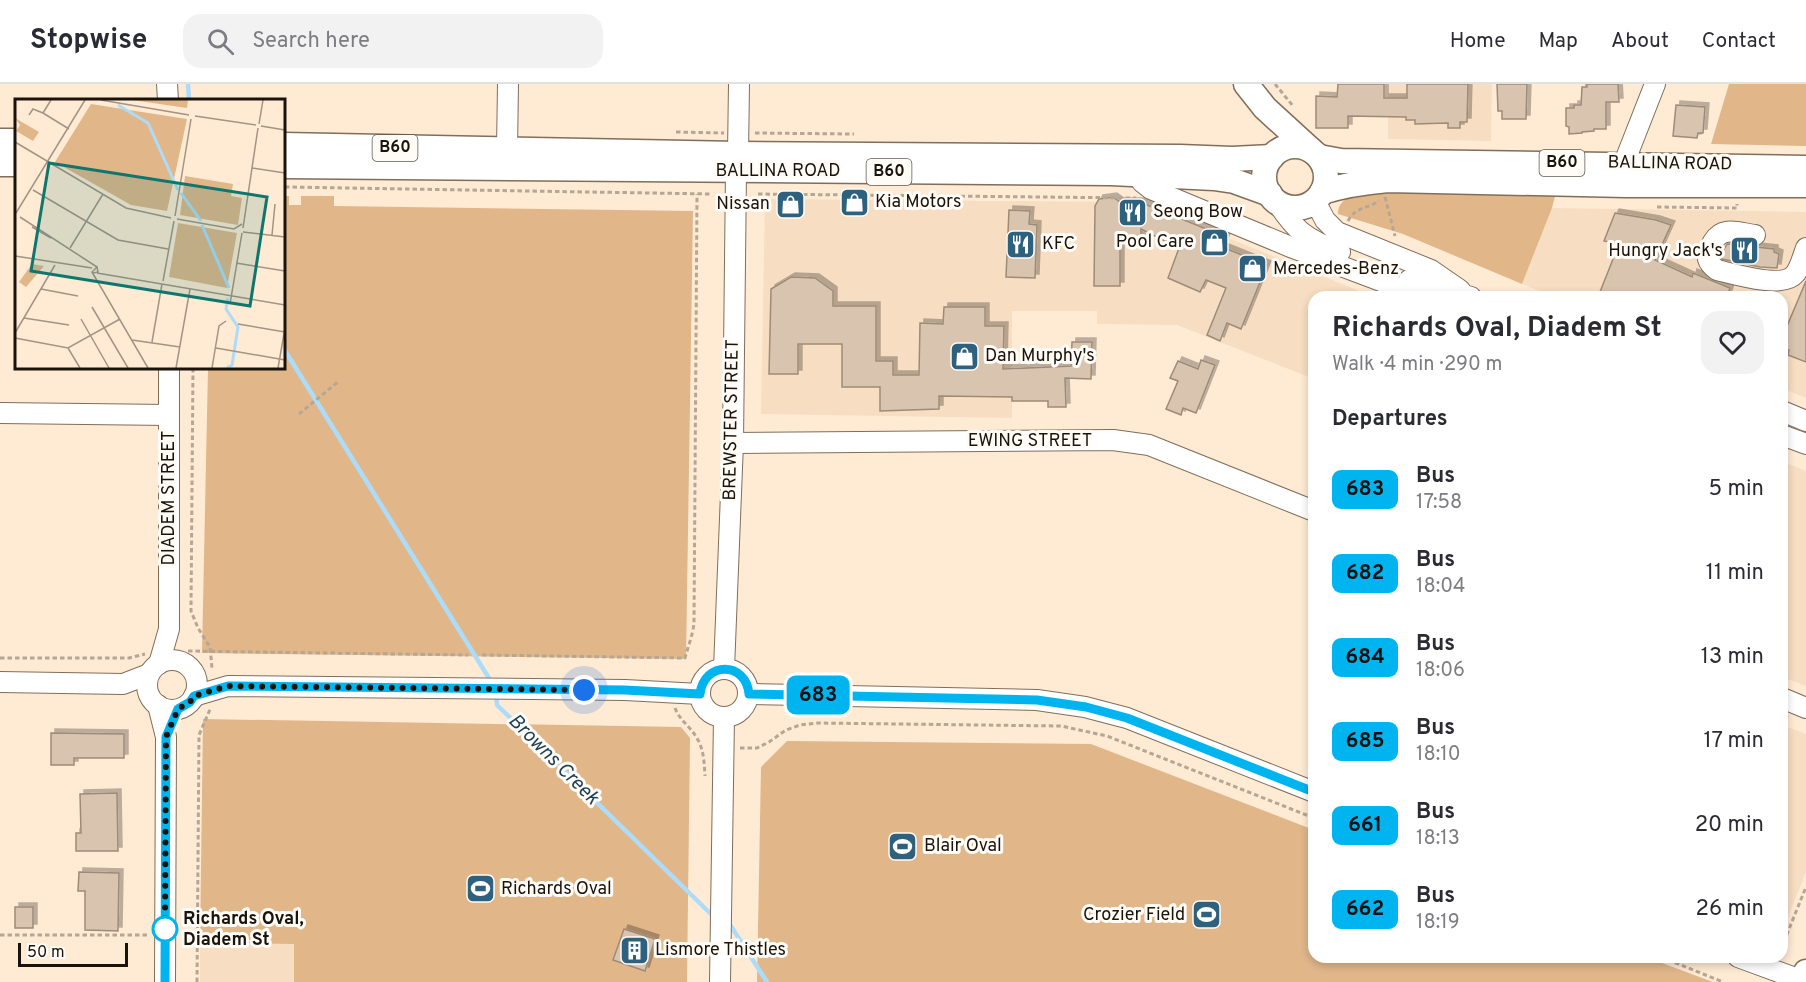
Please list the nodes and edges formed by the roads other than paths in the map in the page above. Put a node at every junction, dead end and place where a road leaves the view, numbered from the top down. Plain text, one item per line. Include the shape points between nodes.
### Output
1 (167, 84) edge
2 (508, 84) edge
3 (739, 84) edge
4 (1246, 84) edge
5 (1655, 84) edge
6 (168, 99) edge
7 (1265, 108) junction
8 (285, 145) edge
9 (507, 150) junction
10 (1315, 154) junction
11 (1274, 155) junction
12 (737, 162) junction
13 (1624, 164) junction
14 (285, 166) edge
15 (1806, 168) edge
16 (1138, 174) junction
17 (1806, 185) edge
18 (1273, 197) junction
19 (1318, 197) junction
20 (1755, 235) dead end
21 (1806, 248) edge
22 (1421, 285) junction
23 (1446, 291) edge
24 (1462, 291) edge
25 (169, 369) edge
26 (0, 413) edge
27 (1788, 414) edge
28 (169, 415) junction
29 (1806, 421) edge
30 (1788, 437) edge
31 (734, 443) junction
32 (1806, 444) edge
33 (1308, 509) edge
34 (169, 629) junction
35 (184, 656) junction
36 (153, 663) junction
37 (724, 669) junction
38 (203, 672) junction
39 (0, 682) edge
40 (123, 684) junction
41 (228, 686) junction
42 (700, 694) junction
43 (749, 694) junction
44 (203, 699) junction
45 (153, 700) junction
46 (1788, 701) edge
47 (1806, 708) edge
48 (178, 709) junction
49 (724, 717) junction
50 (166, 737) junction
51 (1308, 790) edge
52 (1756, 963) edge
53 (1804, 979) edge
54 (165, 982) edge
55 (720, 982) edge

1 - 6 street
2 - 9 street
3 - 12 street, BREWSTER STREET
4 - 7 main road
5 - 13 street
7 - 10 main road
7 - 11 main road
8 - 9 main road, BALLINA ROAD / B60
9 - 12 main road, BALLINA ROAD / B60
10 - 11 main road, B60 via 1295,146
10 - 13 main road, BALLINA ROAD / B60 via 1352,161
10 - 19 main road via 1323,163 1326,178
11 - 12 main road, BALLINA ROAD / B60 via 1232,159
11 - 18 main road via 1265,178
12 - 14 main road, BALLINA ROAD / B60
12 - 16 main road, BALLINA ROAD / B60
12 - 31 street, BREWSTER STREET
13 - 15 main road, BALLINA ROAD / B60
16 - 18 main road, BALLINA ROAD / B60 via 1214,178
16 - 22 street via 1151,189 1293,248 1402,289
17 - 19 main road, BALLINA ROAD / B60 via 1388,180 1342,186
18 - 19 main road, B60 via 1289,207 1298,207
18 - 22 street via 1304,235
19 - 24 street via 1325,220 1337,231 1431,270
20 - 21 street via 1726,231 1720,234 1709,250 1712,266 1780,281 1796,274
22 - 23 street
25 - 28 street, DIADEM STREET
26 - 28 street
27 - 29 street
28 - 34 street, DIADEM STREET
30 - 32 street
31 - 33 street, EWING STREET via 1133,442
31 - 37 street, BREWSTER STREET
34 - 35 street, DIADEM STREET
34 - 36 street, DIADEM STREET
35 - 36 street
35 - 38 street via 186,664
36 - 40 street
36 - 45 street, DIADEM STREET via 147,688
37 - 42 street via 705,679
37 - 43 street via 742,676
38 - 41 street
38 - 44 street via 196,682
39 - 40 street
40 - 45 street
41 - 42 street
41 - 44 street
42 - 49 street via 706,708
43 - 49 street via 741,711
43 - 51 street via 1037,700 1086,707 1127,718
44 - 48 street
45 - 48 street via 164,708
45 - 50 street
46 - 47 street
48 - 50 street
49 - 55 street
50 - 54 street
52 - 53 street

